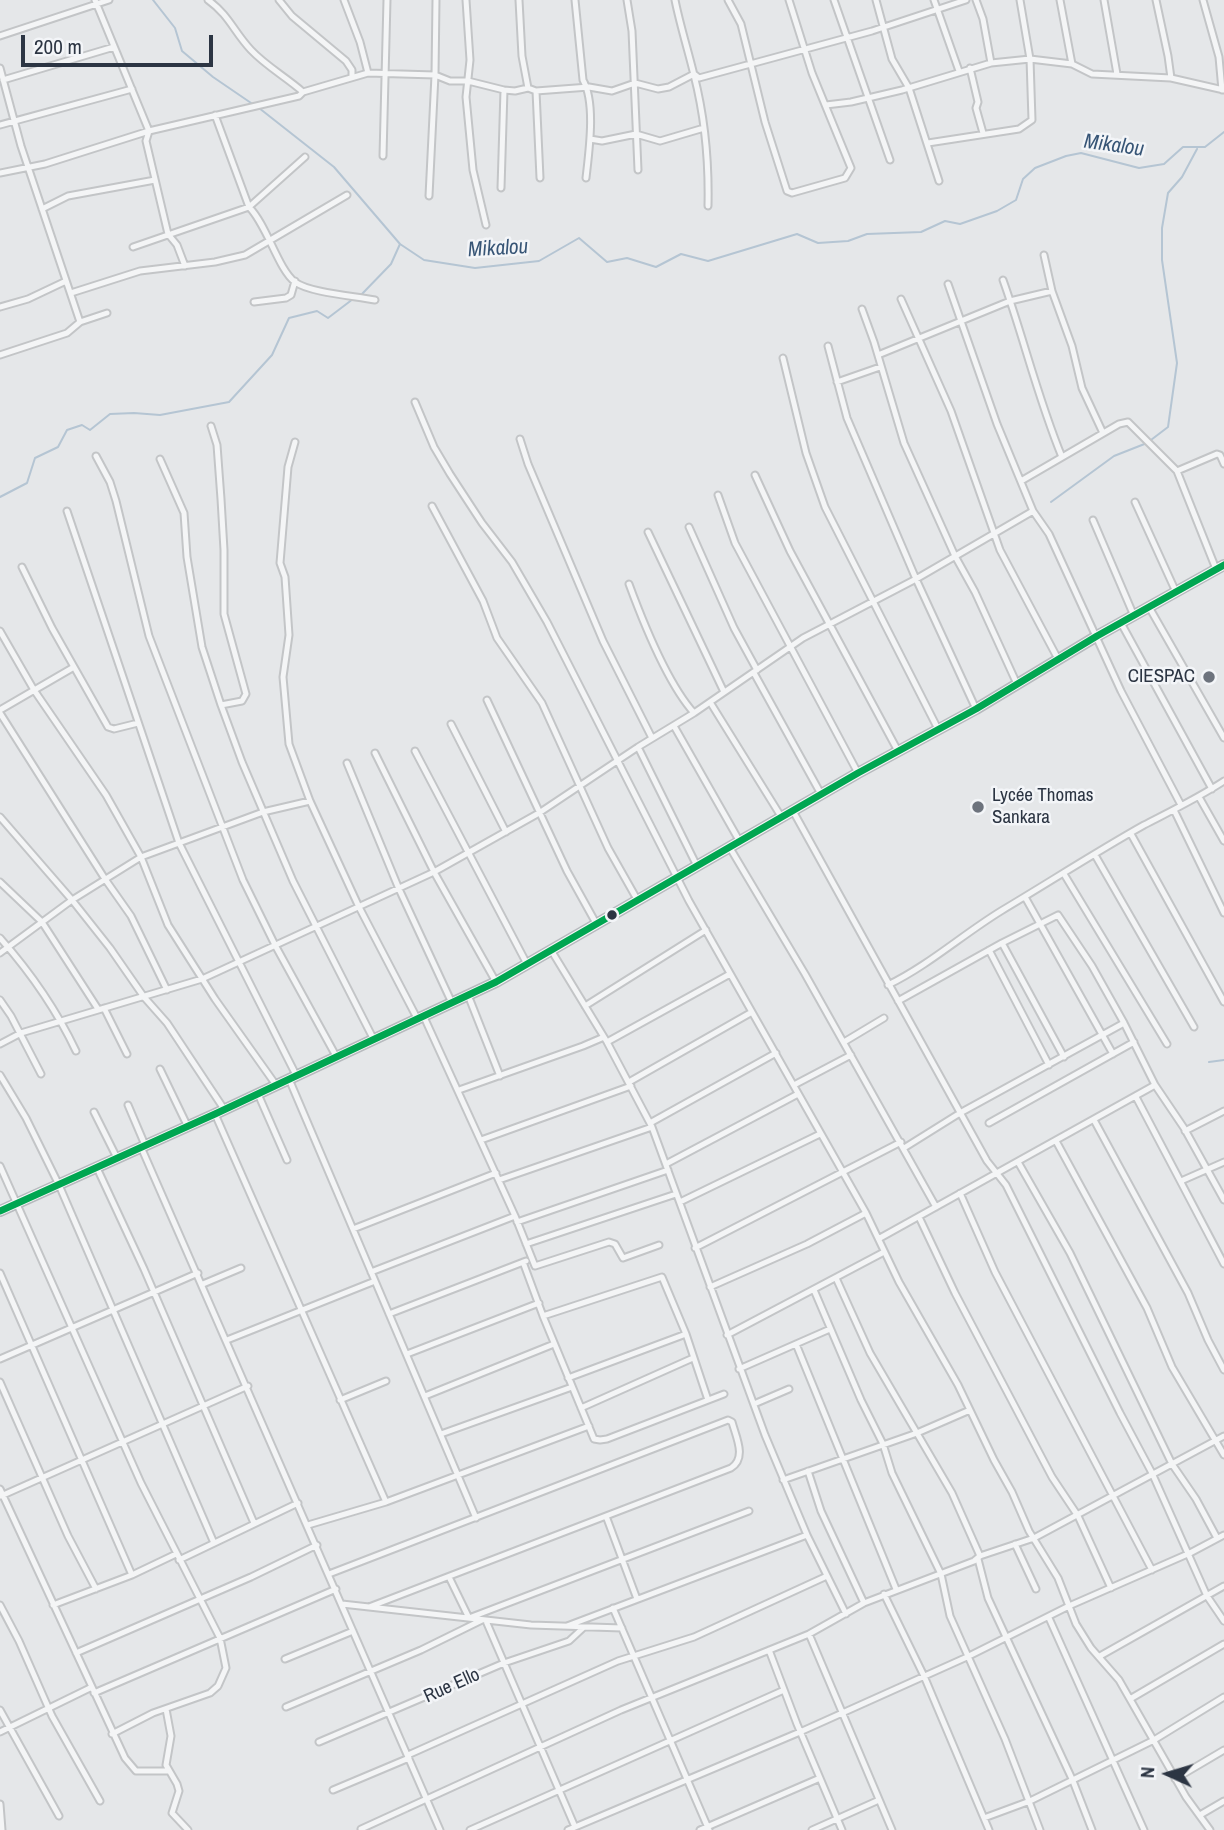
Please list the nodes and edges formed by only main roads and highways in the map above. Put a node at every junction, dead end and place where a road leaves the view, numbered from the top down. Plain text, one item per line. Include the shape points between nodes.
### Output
1 (1220, 567) edge
2 (0, 1211) edge

1 - 2 highway via 496,982

